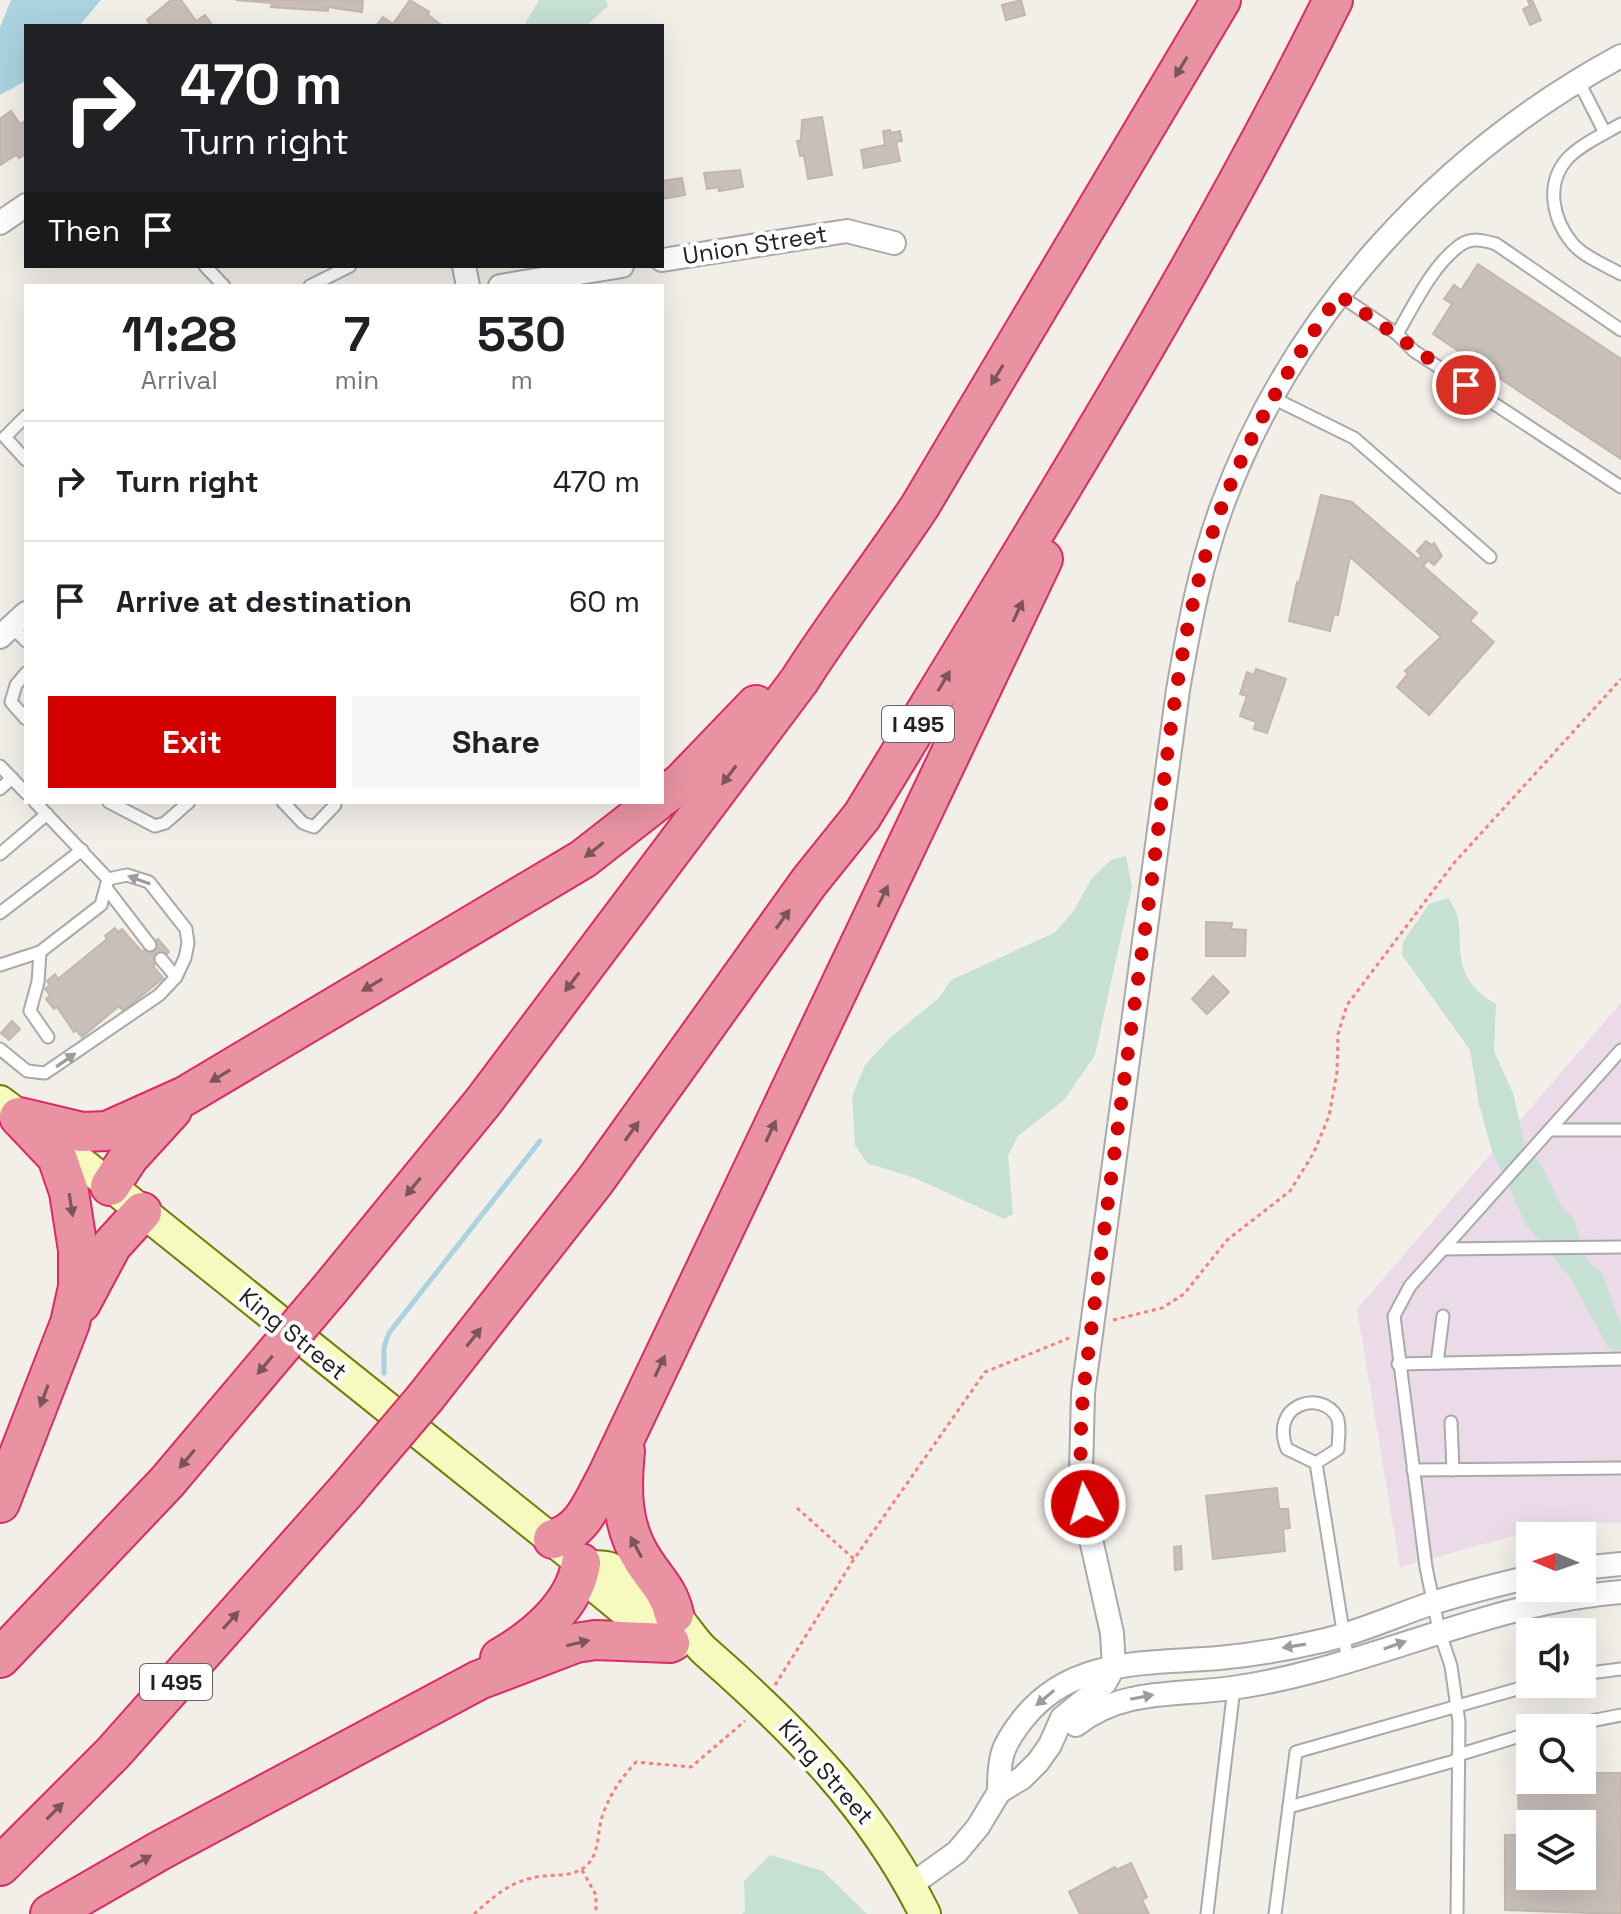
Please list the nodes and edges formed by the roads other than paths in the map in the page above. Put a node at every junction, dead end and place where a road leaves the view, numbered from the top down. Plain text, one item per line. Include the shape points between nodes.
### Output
1 (1221, 0) edge
2 (1333, 0) edge
3 (1621, 56) edge
4 (1578, 80) junction
5 (1621, 124) edge
6 (1605, 133) junction
7 (24, 206) edge
8 (0, 223) edge
9 (894, 243) dead end
10 (664, 260) edge
11 (207, 268) edge
12 (346, 268) edge
13 (610, 268) edge
14 (1621, 274) edge
15 (222, 284) edge
16 (314, 284) edge
17 (512, 284) edge
18 (1339, 295) junction
19 (1621, 330) edge
20 (1397, 334) junction
21 (1130, 375) junction
22 (1273, 398) junction
23 (24, 418) edge
24 (24, 458) edge
25 (1621, 487) edge
26 (920, 506) junction
27 (1490, 557) dead end
28 (24, 675) edge
29 (24, 717) edge
30 (0, 766) edge
31 (12, 778) junction
32 (0, 789) edge
33 (24, 791) edge
34 (664, 796) edge
35 (37, 804) edge
36 (113, 804) edge
37 (183, 804) edge
38 (285, 804) edge
39 (334, 804) edge
40 (653, 804) edge
41 (47, 814) junction
42 (82, 850) junction
43 (0, 854) edge
44 (108, 884) junction
45 (0, 913) edge
46 (150, 945) dead end
47 (40, 952) junction
48 (161, 959) dead end
49 (0, 965) edge
50 (176, 977) junction
51 (48, 1037) dead end
52 (0, 1049) edge
53 (1621, 1050) edge
54 (185, 1096) junction
55 (10, 1109) edge
56 (1550, 1130) junction
57 (1621, 1130) edge
58 (110, 1186) junction
59 (142, 1212) junction
60 (1621, 1247) edge
61 (1443, 1249) junction
62 (1443, 1316) dead end
63 (70, 1323) junction
64 (1621, 1359) edge
65 (1437, 1363) junction
66 (1398, 1364) junction
67 (1451, 1422) dead end
68 (626, 1436) junction
69 (1316, 1463) junction
70 (1621, 1468) edge
71 (1413, 1470) junction
72 (1453, 1470) junction
73 (0, 1503) edge
74 (573, 1556) junction
75 (1621, 1564) edge
76 (1596, 1567) edge
77 (1516, 1581) edge
78 (1621, 1592) edge
79 (1434, 1602) junction
80 (1439, 1630) junction
81 (682, 1635) junction
82 (1342, 1635) junction
83 (0, 1658) edge
84 (1348, 1662) junction
85 (1114, 1666) junction
86 (1621, 1669) edge
87 (1596, 1672) edge
88 (479, 1680) junction
89 (1234, 1688) junction
90 (1516, 1690) edge
91 (1457, 1708) junction
92 (1621, 1715) edge
93 (1596, 1720) edge
94 (1516, 1738) edge
95 (1050, 1745) junction
96 (1458, 1757) junction
97 (999, 1792) junction
98 (1289, 1807) junction
99 (0, 1866) edge
100 (911, 1885) junction
101 (50, 1914) edge
102 (925, 1914) edge
103 (1207, 1914) edge
104 (1275, 1914) edge
105 (1457, 1914) edge

1 -> 26 highway
2 - 21 highway, I 495 via 1229,203
3 - 4 street
4 - 6 lane
4 - 18 street via 1510,124 1422,200
5 - 6 lane
6 - 14 lane via 1566,161 1555,179 1552,202 1574,246
7 - 8 street
9 - 10 street, Union Street via 847,231
11 - 15 lane
12 - 16 lane
13 - 17 street
18 - 20 lane
18 - 22 street
19 - 20 lane via 1496,244 1473,240 1446,260
20 - 25 lane via 1414,351
68 -> 21 highway
99 -> 21 highway, I 495, bridge via 113,1753 346,1491 604,1170 862,816
22 - 27 lane via 1354,438
22 - 85 street via 1222,506 1189,623 1091,1329 1080,1420 1081,1473
23 - 24 lane via 5,437
26 - 34 highway via 774,687
26 -> 83 highway, bridge via 799,681 483,1102 167,1482
28 - 29 lane via 11,702
30 - 31 lane
31 - 32 lane
31 - 33 lane
35 - 41 lane
36 - 37 lane via 155,826
38 - 39 lane via 314,827
40 -> 54 highway via 583,859
41 - 42 lane
41 - 43 lane
42 - 44 lane
42 - 45 lane
44 - 46 lane
44 - 47 lane via 101,905
50 -> 44 lane via 188,943 183,922 144,879 127,875
47 - 49 lane
47 - 51 lane via 30,1011
48 - 50 lane
52 -> 50 lane via 27,1071 45,1073 152,1001
53 - 56 lane
54 - 55 highway via 107,1131 67,1130
54 - 58 highway
55 - 58 main road, King Street
55 -> 63 highway via 57,1157 69,1192 78,1250 78,1287
56 - 57 lane
56 - 61 lane
58 - 59 main road, King Street
59 - 63 highway via 112,1245
59 - 74 main road, King Street
60 - 61 lane
61 - 66 lane via 1396,1307
62 - 65 lane
63 -> 73 highway
64 - 65 lane
65 - 66 lane
66 - 71 lane
67 - 72 lane
68 - 74 highway via 581,1523 565,1536
81 -> 68 highway via 669,1593 627,1528 622,1501
69 - 69 lane via 1338,1449 1339,1422 1324,1406 1310,1403 1295,1407 1282,1431 1287,1449
69 - 82 lane
70 - 72 lane
71 - 72 lane
71 - 79 lane
74 - 81 main road, King Street via 593,1585
74 - 88 highway via 572,1593
75 - 76 street
77 - 79 street
78 - 80 street via 1546,1601
79 - 80 lane
79 - 82 street
84 -> 80 street
80 - 91 lane
88 -> 81 highway via 576,1643
81 - 100 main road, King Street via 764,1703 854,1800
82 - 84 lane
82 -> 85 street via 1248,1655
84 - 89 street
85 - 95 street via 1105,1683 1062,1718
85 -> 97 street via 1081,1674 1038,1702 1010,1736 999,1760
86 - 87 lane
101 -> 88 highway
95 -> 89 street via 1095,1710 1115,1702
89 - 103 lane
90 - 91 lane
91 - 96 lane
91 - 98 lane via 1296,1752
92 - 93 lane
94 - 96 lane
95 - 97 street via 1022,1778
96 - 98 lane
96 - 105 lane
97 - 100 street via 957,1852
98 - 104 lane
100 - 102 main road, King Street

